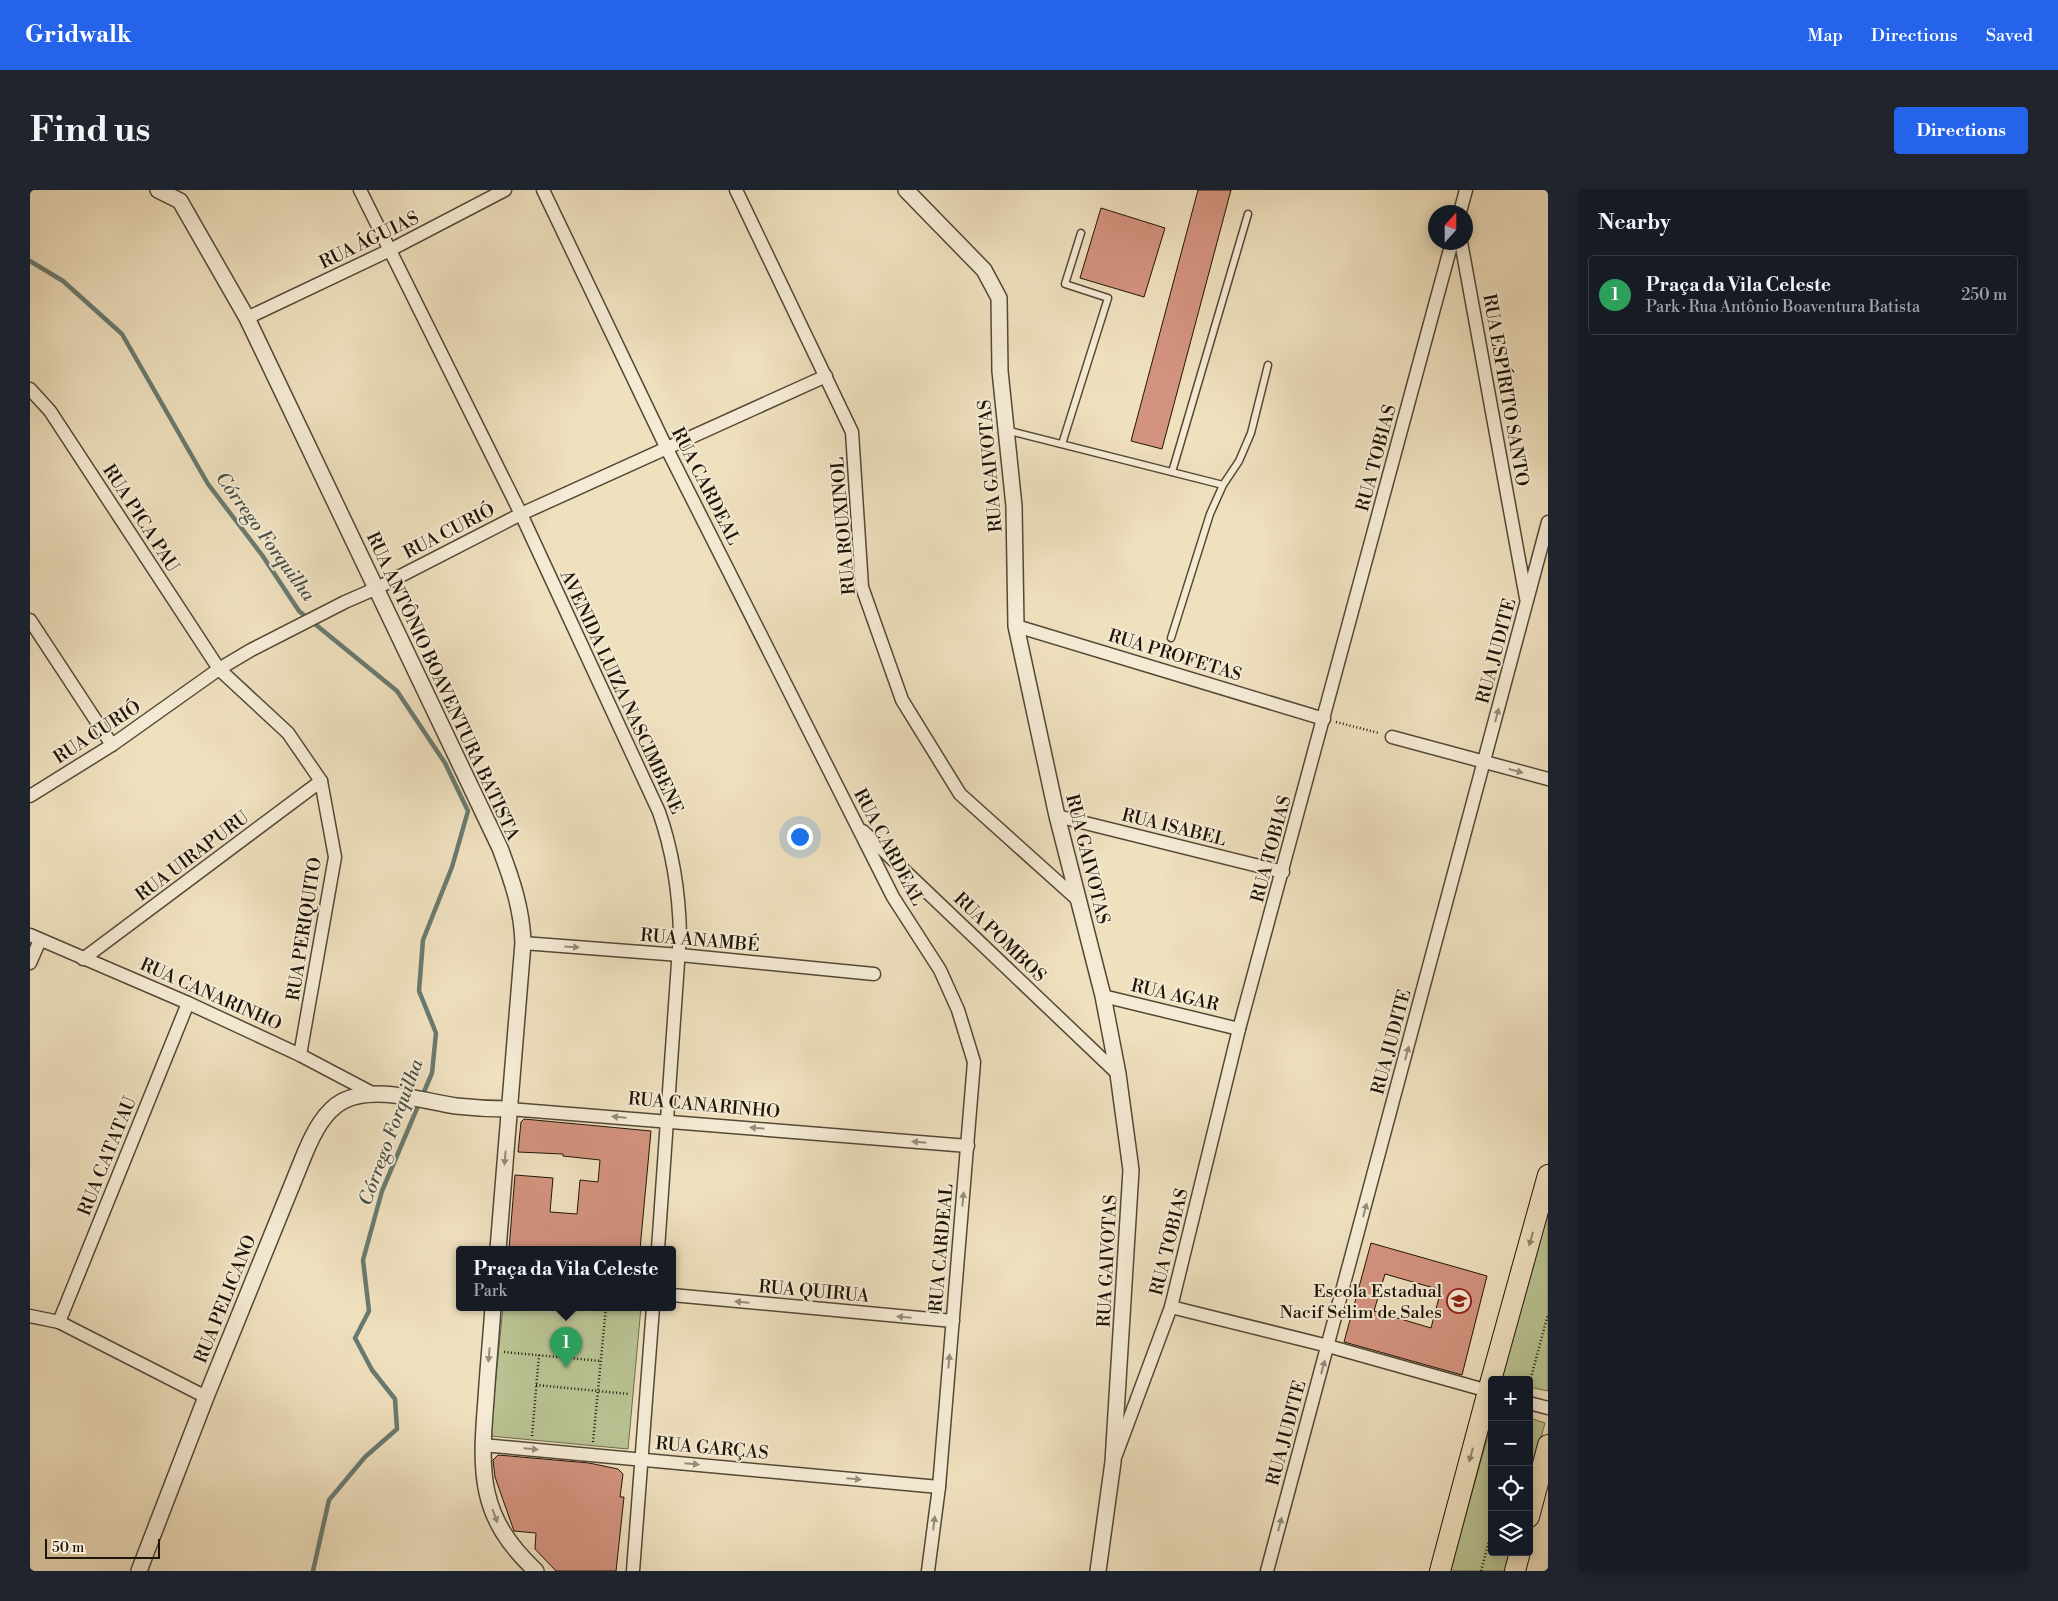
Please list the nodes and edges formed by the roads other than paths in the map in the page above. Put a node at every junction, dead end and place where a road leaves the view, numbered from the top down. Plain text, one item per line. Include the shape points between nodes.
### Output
1 (158, 190) edge
2 (360, 190) edge
3 (505, 190) edge
4 (543, 190) edge
5 (736, 190) edge
6 (906, 190) edge
7 (1466, 190) edge
8 (1462, 205) edge
9 (1248, 214) dead end
10 (1081, 233) dead end
11 (390, 250) junction
12 (1450, 250) edge
13 (1462, 250) edge
14 (247, 318) junction
15 (1268, 365) dead end
16 (826, 376) junction
17 (30, 388) edge
18 (1006, 430) junction
19 (1062, 444) junction
20 (667, 449) junction
21 (1172, 472) junction
22 (1223, 485) junction
23 (521, 514) junction
24 (1548, 522) edge
25 (377, 588) junction
26 (1526, 603) junction
27 (30, 620) edge
28 (1016, 626) junction
29 (1171, 638) dead end
30 (220, 669) junction
31 (1324, 719) junction
32 (1392, 737) road end
33 (112, 745) junction
34 (1484, 762) junction
35 (1548, 779) edge
36 (321, 781) junction
37 (30, 796) edge
38 (1057, 816) junction
39 (857, 825) junction
40 (1283, 872) junction
41 (1078, 900) junction
42 (35, 937) edge
43 (523, 943) junction
44 (680, 955) junction
45 (83, 959) junction
46 (30, 963) edge
47 (874, 974) dead end
48 (1103, 996) junction
49 (188, 1003) junction
50 (1239, 1029) junction
51 (300, 1055) junction
52 (1118, 1074) junction
53 (374, 1094) junction
54 (437, 1103) joint
55 (509, 1109) junction
56 (668, 1121) junction
57 (968, 1146) junction
58 (1548, 1175) edge
59 (498, 1246) edge
60 (658, 1246) edge
61 (676, 1295) edge
62 (1170, 1307) junction
63 (493, 1311) edge
64 (653, 1311) edge
65 (30, 1316) edge
66 (59, 1322) junction
67 (953, 1322) junction
68 (1328, 1346) junction
69 (1494, 1376) edge
70 (1488, 1390) edge
71 (206, 1397) junction
72 (1488, 1398) edge
73 (1533, 1403) edge
74 (1548, 1408) edge
75 (482, 1444) junction
76 (1548, 1445) edge
77 (641, 1460) junction
78 (1113, 1462) junction
79 (939, 1487) junction
80 (1531, 1511) edge
81 (1519, 1556) edge
82 (139, 1571) edge
83 (536, 1571) edge
84 (633, 1571) edge
85 (928, 1571) edge
86 (1098, 1571) edge
87 (1267, 1571) edge
88 (1440, 1571) edge
89 (1515, 1571) edge

1 - 14 street, RUA ANTÔNIO BOAVENTURA BATISTA via 180,201
2 - 11 street, AVENIDA LUIZA NASCIMBENE
3 - 11 street, RUA ÁGUIAS
4 - 20 street, RUA CARDEAL
5 - 16 street, RUA ROUXINOL
6 - 18 street, RUA GAIVOTAS via 984,270 999,298 1000,371
7 - 8 street
9 - 21 lane
10 - 19 lane via 1065,284 1108,298
11 - 14 street, RUA ÁGUIAS
11 - 23 street, AVENIDA LUIZA NASCIMBENE
12 - 31 street, RUA TOBIAS
13 - 26 street, RUA ESPÍRITO SANTO
14 - 25 street, RUA ANTÔNIO BOAVENTURA BATISTA
15 - 22 lane via 1251,433 1239,461
16 - 20 street, RUA CURIÓ
16 - 41 street, RUA ROUXINOL via 852,432 862,587 902,700 960,794
17 - 30 street, RUA PICA PAU via 50,411
18 - 19 lane
18 - 28 street, RUA GAIVOTAS via 1014,506
19 - 21 lane
20 - 23 street, RUA CURIÓ
20 - 39 street, RUA CARDEAL
21 - 22 lane
22 - 29 lane via 1210,514
23 - 25 street, RUA CURIÓ
23 - 44 street, AVENIDA LUIZA NASCIMBENE via 660,812 677,882
24 - 26 street, RUA JUDITE
25 - 30 street, RUA CURIÓ via 251,650
25 - 43 street, RUA ANTÔNIO BOAVENTURA BATISTA via 500,848 520,909
34 -> 26 street, RUA JUDITE
27 - 33 street
28 - 31 street, RUA PROFETAS
28 - 38 street, RUA GAIVOTAS
30 - 33 street, RUA CURIÓ
30 - 36 street, RUA PERIQUITO via 288,734
31 - 40 street, RUA TOBIAS
32 - 34 street
33 - 37 street, RUA CURIÓ
34 -> 35 street
68 -> 34 street, RUA JUDITE
36 - 45 street, RUA UIRAPURU
36 - 51 street, RUA PERIQUITO via 335,857
38 - 40 street, RUA ISABEL
38 - 41 street, RUA GAIVOTAS
39 - 52 street, RUA POMBOS
39 - 57 street, RUA CARDEAL via 893,897 940,970 958,1010 974,1062
40 - 50 street, RUA TOBIAS
41 - 48 street, RUA GAIVOTAS
42 - 45 street, RUA CANARINHO
42 - 46 street
43 -> 44 street, RUA ANAMBÉ
43 - 55 street, RUA ANTÔNIO BOAVENTURA BATISTA
44 - 47 street, RUA ANAMBÉ
44 - 56 street, AVENIDA LUIZA NASCIMBENE
45 - 49 street, RUA CANARINHO
48 - 50 street, RUA AGAR
48 - 52 street, RUA GAIVOTAS
49 - 51 street, RUA CANARINHO
49 - 66 street, RUA CATATAU
50 - 62 street, RUA TOBIAS
51 - 53 street, RUA CANARINHO
52 - 78 street, RUA GAIVOTAS via 1130,1170
53 - 54 street, RUA PELICANO
53 - 71 street, RUA PELICANO via 342,1102 311,1137
54 - 55 street, RUA CANARINHO
56 -> 55 street, RUA CANARINHO
55 -> 59 street, RUA ANTÔNIO BOAVENTURA BATISTA
57 -> 56 street, RUA CANARINHO
56 - 60 street, AVENIDA LUIZA NASCIMBENE
67 -> 57 street, RUA CARDEAL
58 -> 69 main road
67 -> 61 street, RUA QUIRUA
62 - 68 street
62 - 78 street, RUA TOBIAS
63 -> 75 street
64 - 77 street
65 - 66 street
66 - 71 street
79 -> 67 street, RUA CARDEAL
68 - 70 street
87 -> 68 street, RUA JUDITE
71 - 82 street, RUA PELICANO
72 -> 88 main road
73 - 74 street
75 -> 77 street, RUA GARÇAS
75 -> 83 street via 485,1482 498,1525
76 - 80 main road
77 -> 79 street, RUA GARÇAS
77 - 84 street
78 - 86 street, RUA GAIVOTAS
85 -> 79 street, RUA CARDEAL
81 - 89 main road

